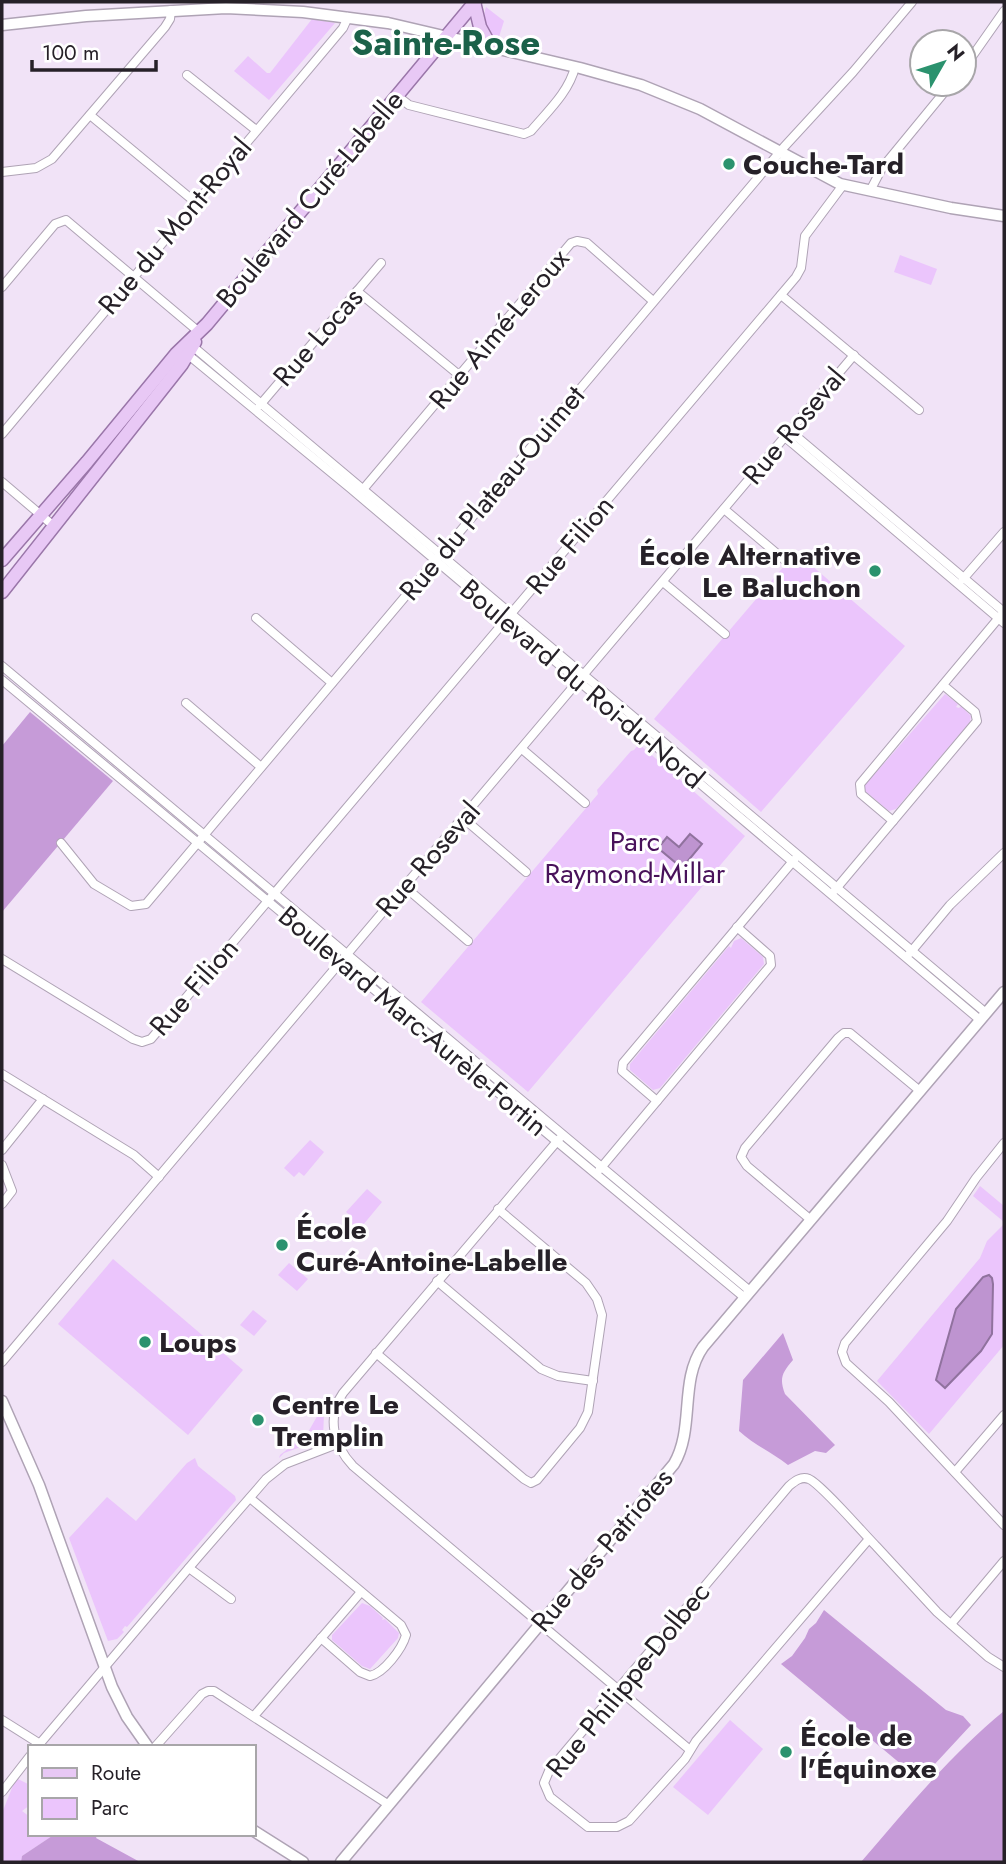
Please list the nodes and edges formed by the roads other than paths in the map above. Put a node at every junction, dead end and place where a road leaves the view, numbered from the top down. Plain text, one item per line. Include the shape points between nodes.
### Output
1 (475, 2) edge
2 (912, 2) edge
3 (248, 5) edge
4 (171, 10) junction
5 (1004, 11) edge
6 (348, 17) junction
7 (2, 25) edge
8 (446, 36) junction
9 (491, 47) junction
10 (978, 48) edge
11 (575, 67) junction
12 (187, 75) dead end
13 (396, 95) junction
14 (940, 98) edge
15 (90, 115) junction
16 (256, 130) junction
17 (779, 152) junction
18 (2, 172) edge
19 (844, 185) junction
20 (870, 191) junction
21 (195, 202) junction
22 (1004, 216) edge
23 (381, 263) dead end
24 (133, 275) junction
25 (2, 287) edge
26 (357, 291) junction
27 (781, 295) junction
28 (653, 301) junction
29 (200, 332) junction
30 (188, 348) junction
31 (854, 355) junction
32 (459, 375) junction
33 (259, 407) junction
34 (919, 410) dead end
35 (2, 434) edge
36 (787, 434) junction
37 (2, 482) edge
38 (361, 492) junction
39 (724, 509) junction
40 (40, 515) junction
41 (55, 527) junction
42 (1004, 532) edge
43 (438, 556) junction
44 (2, 560) edge
45 (788, 563) dead end
46 (961, 581) junction
47 (663, 582) junction
48 (2, 592) edge
49 (1003, 616) edge
50 (509, 617) junction
51 (257, 618) dead end
52 (725, 634) dead end
53 (2, 666) edge
54 (581, 678) junction
55 (2, 680) edge
56 (332, 682) junction
57 (943, 685) junction
58 (186, 703) dead end
59 (522, 749) junction
60 (261, 767) junction
61 (585, 803) dead end
62 (463, 818) junction
63 (893, 821) junction
64 (201, 838) junction
65 (61, 844) dead end
66 (1004, 853) edge
67 (795, 859) junction
68 (526, 872) dead end
69 (405, 887) junction
70 (834, 891) junction
71 (272, 897) junction
72 (737, 927) junction
73 (468, 941) dead end
74 (909, 955) junction
75 (345, 958) junction
76 (2, 959) edge
77 (1004, 992) edge
78 (983, 1017) junction
79 (2, 1074) edge
80 (920, 1091) junction
81 (43, 1099) junction
82 (657, 1101) junction
83 (560, 1138) junction
84 (1004, 1143) edge
85 (2, 1150) edge
86 (2, 1165) edge
87 (599, 1170) junction
88 (159, 1177) junction
89 (2, 1204) edge
90 (498, 1209) junction
91 (811, 1220) junction
92 (438, 1281) junction
93 (748, 1295) junction
94 (376, 1353) junction
95 (2, 1362) edge
96 (593, 1381) junction
97 (2, 1401) edge
98 (1004, 1415) edge
99 (337, 1444) junction
100 (955, 1472) junction
101 (250, 1498) junction
102 (1004, 1525) edge
103 (869, 1539) junction
104 (1004, 1561) edge
105 (189, 1567) junction
106 (361, 1592) junction
107 (230, 1599) dead end
108 (540, 1624) junction
109 (951, 1624) junction
110 (321, 1638) junction
111 (1004, 1667) edge
112 (105, 1669) junction
113 (618, 1690) junction
114 (254, 1716) junction
115 (2, 1720) edge
116 (39, 1745) edge
117 (147, 1745) edge
118 (157, 1745) edge
119 (690, 1750) junction
120 (28, 1758) edge
121 (2, 1792) edge
122 (389, 1805) junction
123 (256, 1832) edge
124 (303, 1862) edge
125 (341, 1862) edge

1 - 8 main road, Boulevard Curé-Labelle
1 - 9 main road via 480,27
2 - 17 street, Rue du Plateau-Ouimet
3 - 4 street
3 - 6 street
4 - 7 street
4 - 15 street via 166,25
5 - 10 street
6 - 8 street
6 - 16 street, Rue du Mont-Royal
8 - 9 street
8 - 13 main road, Boulevard Curé-Labelle
9 - 11 street
11 - 13 street via 562,94 524,134 410,105
11 - 17 street via 677,98
12 - 16 street
13 - 29 main road, Boulevard Curé-Labelle
14 - 20 street via 882,168
15 - 18 street via 48,162
15 - 21 street
16 - 21 street, Rue du Mont-Royal
17 - 19 street
17 - 28 street, Rue du Plateau-Ouimet
19 - 20 street
19 - 27 street, Rue Filion via 807,234 798,274
20 - 22 street
21 - 24 street, Rue du Mont-Royal
23 - 26 street, Rue Locas
24 - 25 street via 63,220
24 - 29 street
24 - 35 street, Rue du Mont-Royal
26 - 32 street
26 - 33 street, Rue Locas
27 - 31 street
27 - 50 street, Rue Filion
28 - 32 street, Rue Aimé-Leroux via 589,245 574,242
28 - 43 street, Rue du Plateau-Ouimet
29 - 30 main road, Boulevard Curé-Labelle
30 - 33 street, Boulevard du Roi-du-Nord
30 - 40 main road, Boulevard Curé-Labelle
30 - 41 main road, Boulevard Curé-Labelle
31 - 34 street
31 - 36 street, Rue Roseval
32 - 38 street, Rue Aimé-Leroux
33 - 38 street, Boulevard du Roi-du-Nord
36 - 39 street, Rue Roseval
36 - 46 street
37 - 40 street
38 - 43 street, Boulevard du Roi-du-Nord
39 - 45 street
39 - 47 street, Rue Roseval
40 - 41 street
40 - 44 main road, Boulevard Curé-Labelle
41 - 48 main road, Boulevard Curé-Labelle
42 - 46 street
43 - 50 street, Boulevard du Roi-du-Nord
43 - 56 street, Rue du Plateau-Ouimet
46 - 49 street
47 - 52 street
47 - 54 street, Rue Roseval
49 - 57 street
50 - 54 street, Boulevard du Roi-du-Nord
50 - 71 street, Rue Filion
51 - 56 street
53 - 64 street, Boulevard Marc-Aurèle-Fortin
54 - 59 street, Rue Roseval
54 - 67 street, Boulevard du Roi-du-Nord
55 - 64 street, Boulevard Marc-Aurèle-Fortin
56 - 60 street, Rue du Plateau-Ouimet
57 - 63 street via 859,786 861,794
57 - 63 street via 975,712 977,721
58 - 60 street
59 - 61 street
59 - 62 street, Rue Roseval
60 - 64 street, Rue du Plateau-Ouimet
62 - 68 street
62 - 69 street, Rue Roseval
63 - 70 street
64 - 65 street, Rue du Plateau-Ouimet via 146,904 137,907 94,884
64 - 71 street, Boulevard Marc-Aurèle-Fortin
66 - 74 street via 950,905
67 - 70 street, Boulevard du Roi-du-Nord
67 - 72 street
69 - 73 street
69 - 75 street, Rue Roseval
70 - 74 street, Boulevard du Roi-du-Nord
71 - 75 street, Boulevard Marc-Aurèle-Fortin
71 - 76 street, Rue Filion via 146,1042
72 - 82 street via 770,956 771,965
72 - 82 street via 623,1063 622,1071
74 - 78 street, Boulevard du Roi-du-Nord
75 - 83 street, Boulevard Marc-Aurèle-Fortin
75 - 88 street, Rue Roseval
77 - 78 street, Rue des Patriotes
78 - 80 street, Rue des Patriotes
79 - 81 street
80 - 91 street, Rue des Patriotes
80 - 91 street via 849,1033 840,1036 745,1148 741,1155 747,1166
81 - 85 street
81 - 88 street via 134,1155
82 - 87 street
83 - 87 street, Boulevard Marc-Aurèle-Fortin
83 - 90 street
84 - 100 street via 951,1217 842,1350 846,1363 887,1399
86 - 89 street via 12,1191
87 - 93 street, Boulevard Marc-Aurèle-Fortin
88 - 95 street, Rue Roseval
90 - 92 street
90 - 96 street via 595,1295 602,1320
91 - 93 street, Rue des Patriotes
92 - 94 street
92 - 96 street via 541,1368 558,1376
93 - 108 street, Rue des Patriotes via 696,1359 684,1441 674,1464
94 - 96 street via 531,1483 583,1425
94 - 99 street via 337,1403
97 - 112 street via 35,1475
98 - 100 street
99 - 101 street via 281,1467
99 - 108 street via 353,1466
100 - 102 street
101 - 105 street
101 - 106 street
103 - 109 street, Rue Philippe-Dolbec
103 - 113 street, Rue Philippe-Dolbec via 813,1482 806,1478 795,1481
103 - 119 street, Rue Philippe-Dolbec
104 - 109 street
105 - 107 street
105 - 112 street
106 - 110 street
106 - 110 street via 406,1632 404,1643 381,1671 364,1675
108 - 113 street
108 - 122 street, Rue des Patriotes
109 - 111 street, Rue Philippe-Dolbec
110 - 114 street
112 - 116 street
112 - 117 street via 127,1717
113 - 119 street
113 - 119 street, Rue Philippe-Dolbec via 545,1777 544,1789 552,1799 588,1827 623,1825
114 - 118 street via 208,1691
114 - 122 street
115 - 116 street
120 - 121 street
122 - 125 street, Rue des Patriotes
123 - 124 street

